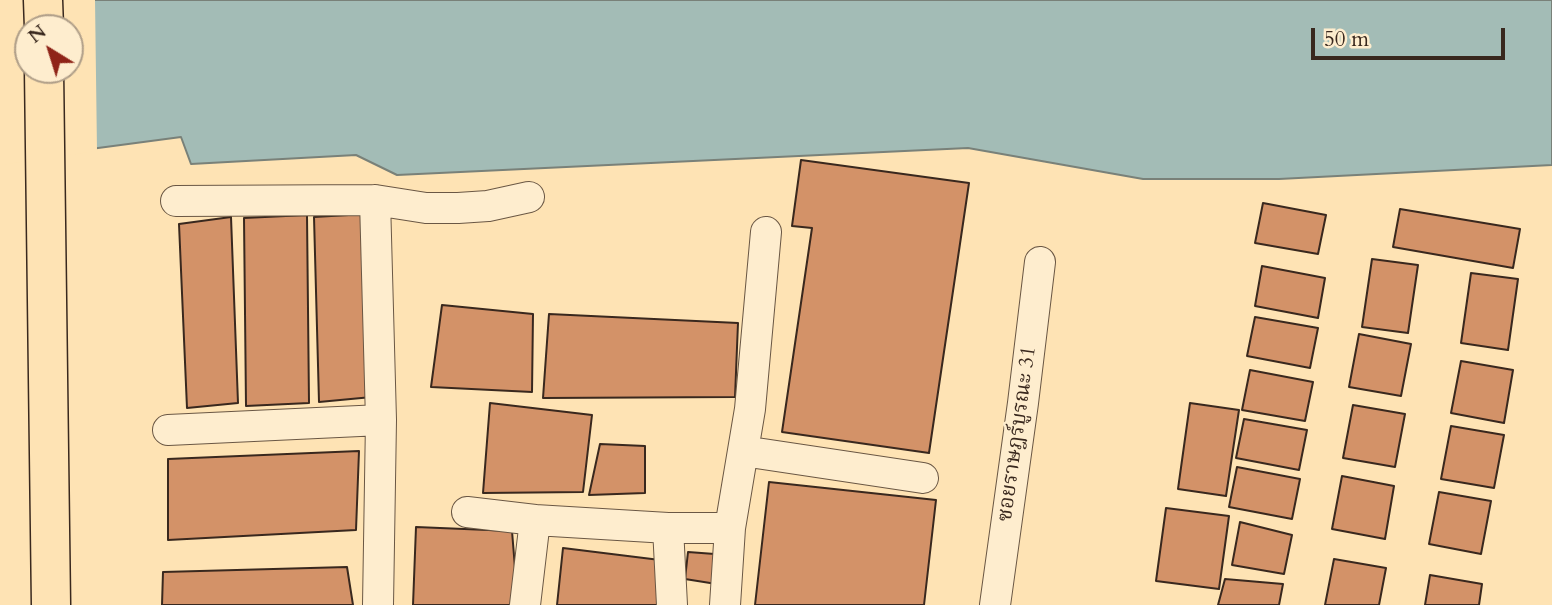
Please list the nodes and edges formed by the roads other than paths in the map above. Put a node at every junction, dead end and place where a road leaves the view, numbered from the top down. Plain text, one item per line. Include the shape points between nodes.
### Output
1 (44, 84) edge
2 (529, 197) dead end
3 (375, 200) junction
4 (176, 201) dead end
5 (765, 232) dead end
6 (1040, 262) dead end
7 (381, 419) junction
8 (168, 430) dead end
9 (743, 451) junction
10 (923, 478) dead end
11 (467, 512) dead end
12 (535, 520) junction
13 (668, 528) junction
14 (730, 528) junction
15 (51, 605) edge
16 (379, 605) edge
17 (525, 605) edge
18 (672, 605) edge
19 (725, 605) edge
20 (995, 605) edge

1 - 15 highway
2 - 3 street via 458,208
3 - 4 street
3 - 7 street
5 - 9 street
6 - 20 street, ซอยราษฎร์บูรณะ 31
7 - 8 street
7 - 16 street
9 - 10 street
9 - 14 street
11 - 12 street
12 - 13 street
12 - 17 street
13 - 14 street
13 - 18 street
14 - 19 street

